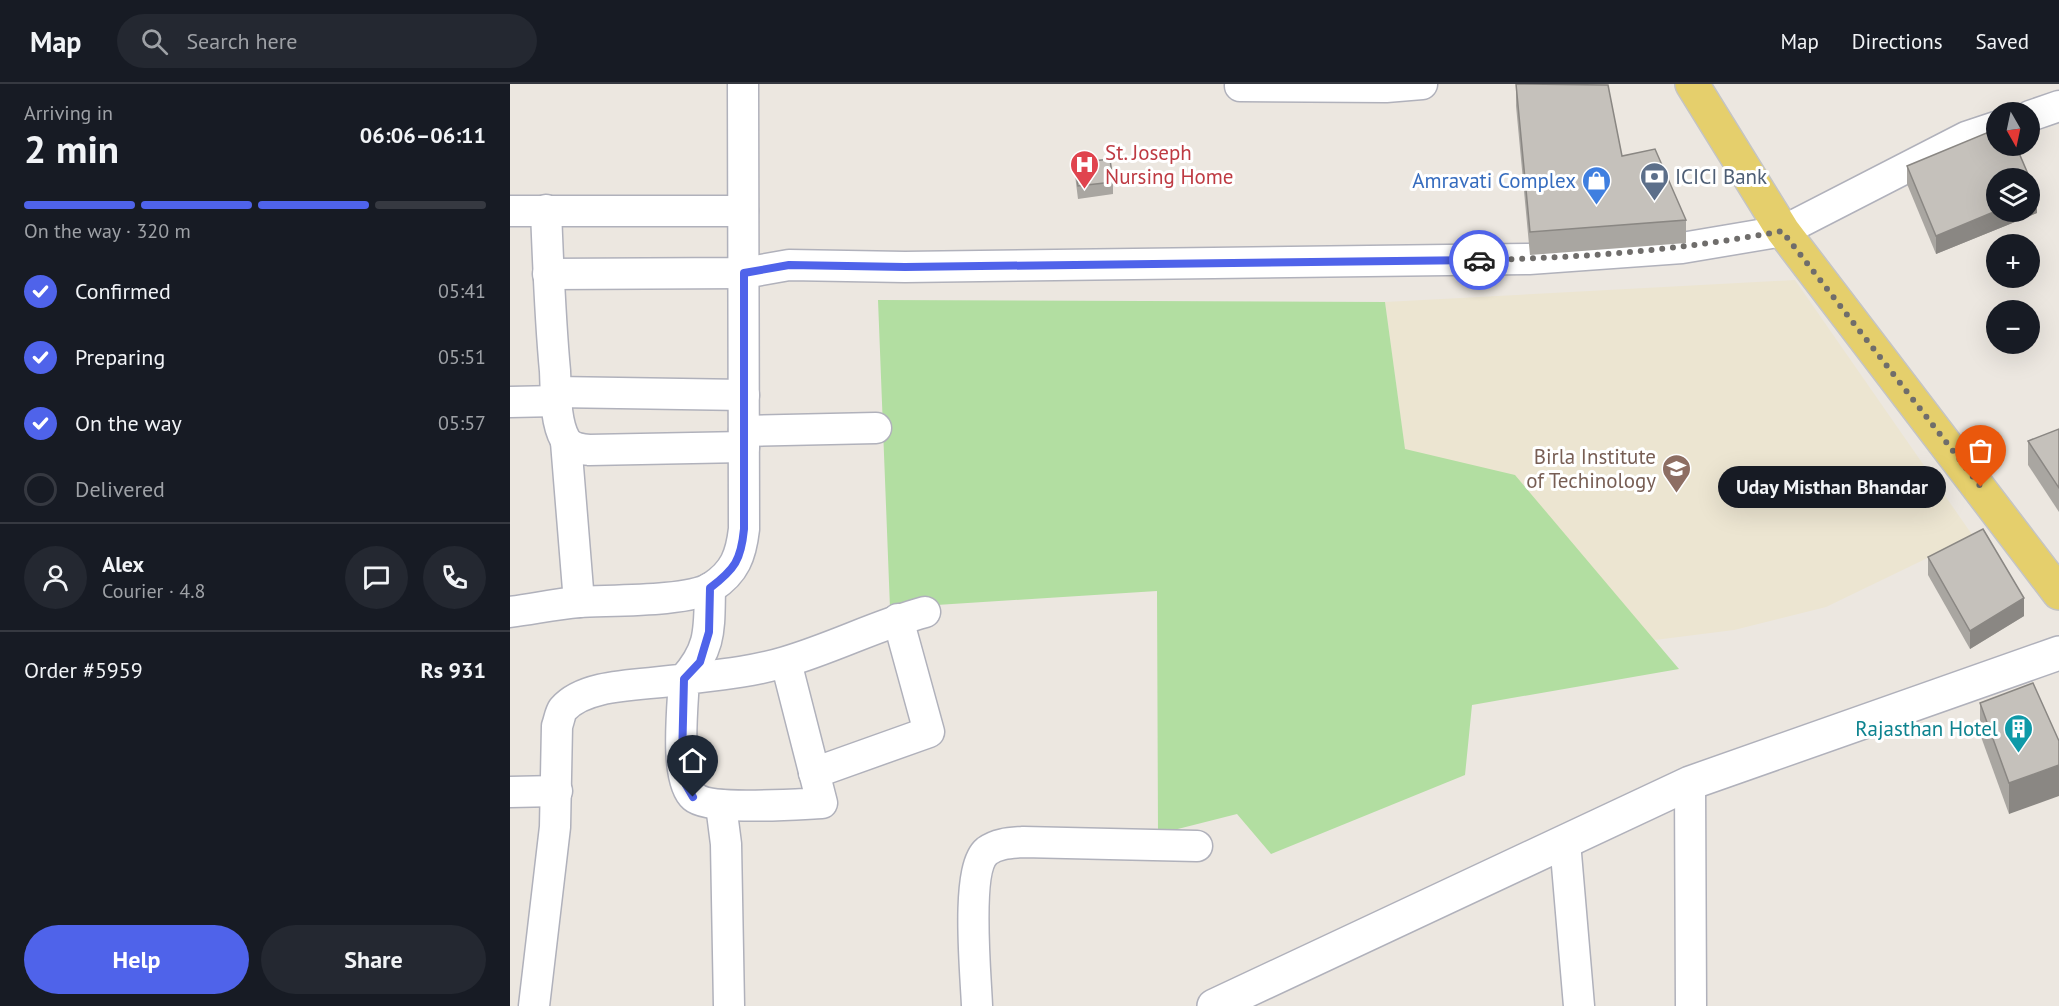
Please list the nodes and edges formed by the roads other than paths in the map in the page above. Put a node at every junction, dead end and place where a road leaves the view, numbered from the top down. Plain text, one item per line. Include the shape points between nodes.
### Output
1 (743, 84) edge
2 (1422, 84) edge
3 (1692, 84) edge
4 (1240, 86) dead end
5 (2059, 106) edge
6 (2040, 113) edge
7 (1986, 130) edge
8 (546, 210) junction
9 (510, 211) edge
10 (743, 211) junction
11 (1788, 238) junction
12 (744, 273) junction
13 (548, 274) junction
14 (1356, 277) dead end
15 (744, 395) junction
16 (557, 396) junction
17 (510, 402) edge
18 (876, 428) dead end
19 (744, 439) junction
20 (566, 442) junction
21 (710, 588) junction
22 (2059, 592) edge
23 (579, 602) junction
24 (510, 612) edge
25 (2059, 653) edge
26 (786, 662) junction
27 (684, 679) junction
28 (814, 773) junction
29 (1690, 783) junction
30 (557, 791) junction
31 (510, 792) edge
32 (721, 805) junction
33 (1565, 842) junction
34 (1197, 846) dead end
35 (526, 998) edge
36 (729, 1006) edge
37 (977, 1006) edge
38 (1214, 1006) edge
39 (1579, 1006) edge
40 (1691, 1006) edge

1 - 10 street
2 - 4 street
3 - 11 main road
5 - 6 street
7 - 11 street via 1966,137
8 - 9 street
8 - 10 street
8 - 13 street
10 - 12 street
11 - 12 street via 1529,259 789,265
11 - 14 street via 1660,261
11 - 22 main road
12 - 13 street
12 - 15 street
13 - 16 street
15 - 16 street
15 - 19 street
16 - 17 street
16 - 20 street
18 - 19 street
19 - 20 street via 589,450
19 - 21 street via 741,554 728,574
20 - 23 street
21 - 23 street via 664,597
21 - 27 street via 709,632 700,662
23 - 24 street
25 - 29 main road
26 - 27 street
26 - 28 street
26 - 28 street via 912,615 929,732
27 - 30 street via 593,691 562,710 557,726
27 - 32 street via 682,760 686,785 693,797
28 - 32 street via 822,803
29 - 33 main road
29 - 40 street
30 - 31 street
30 - 35 street
32 - 36 street via 726,844
33 - 38 main road
33 - 39 street
34 - 37 street via 1023,842 1002,844 986,852 977,867 973,902

